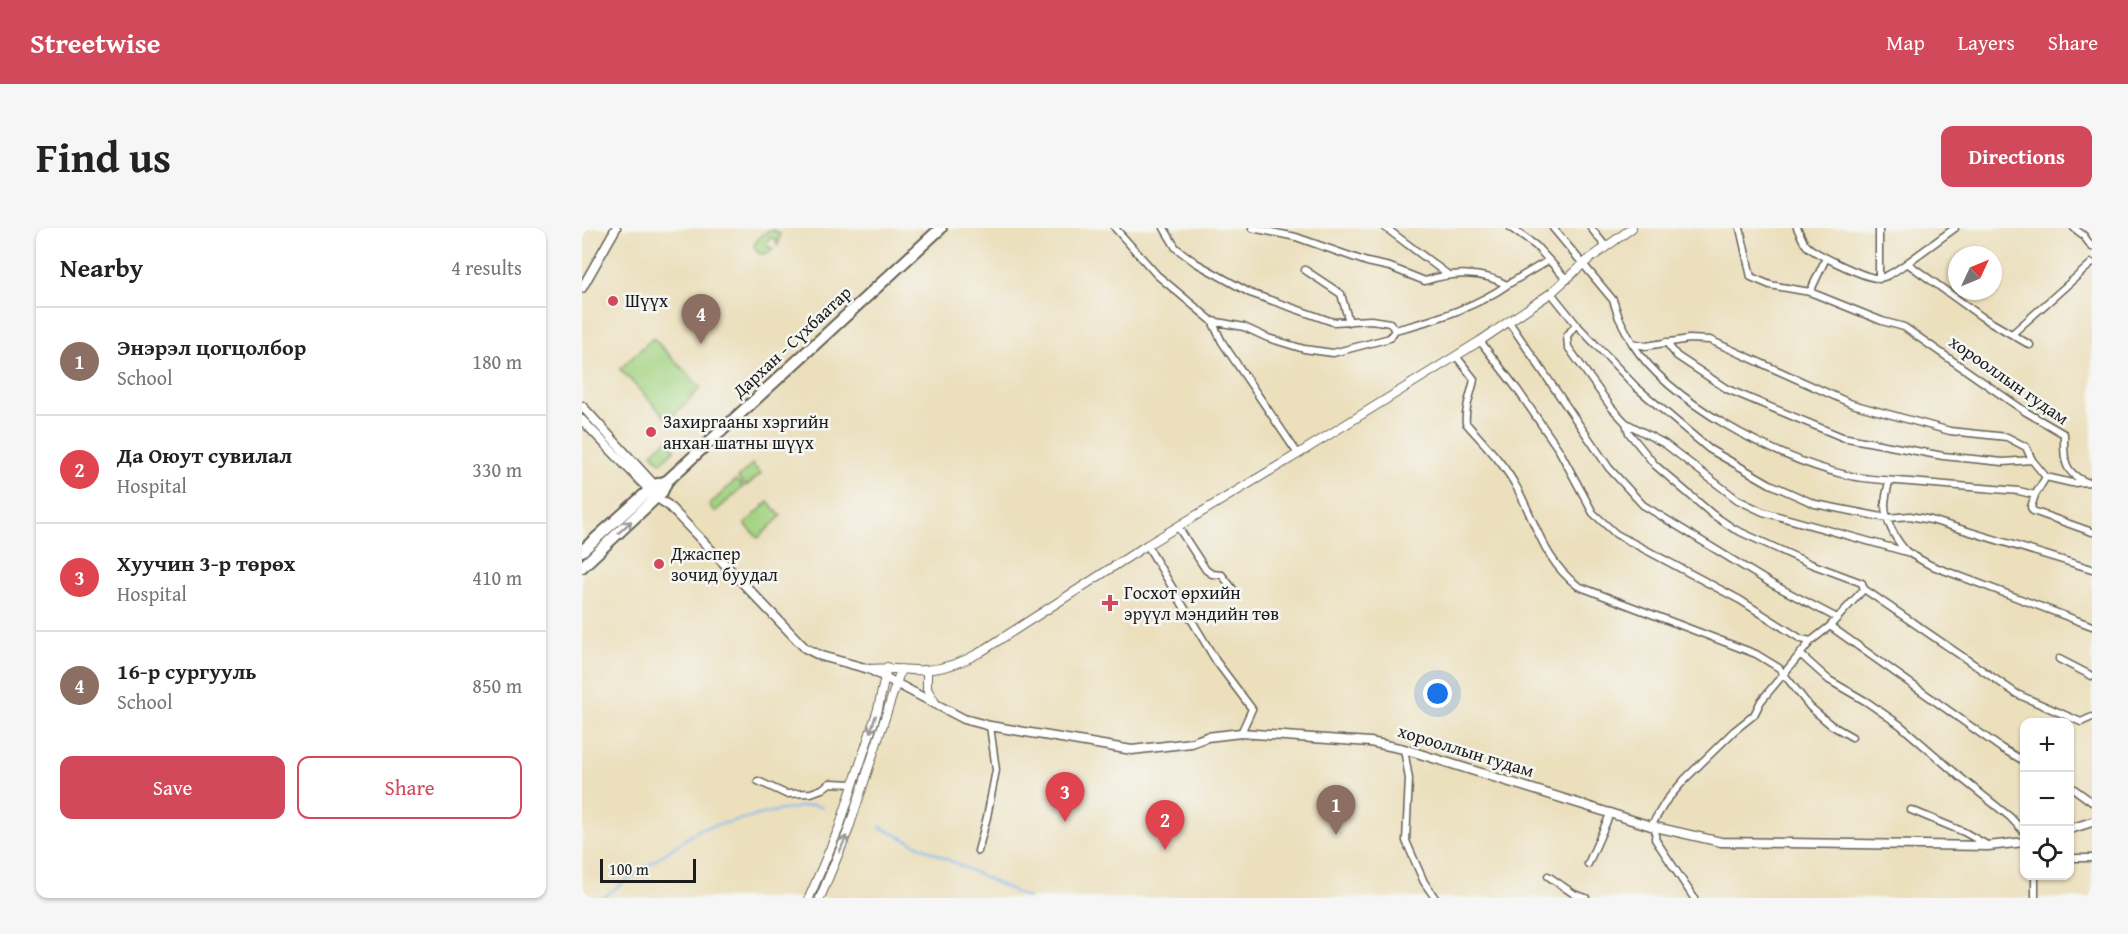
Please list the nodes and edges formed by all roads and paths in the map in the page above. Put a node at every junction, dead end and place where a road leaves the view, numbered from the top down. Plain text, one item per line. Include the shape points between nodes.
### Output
1 (616, 228) edge
2 (941, 228) edge
3 (1115, 228) edge
4 (1164, 228) edge
5 (1252, 228) edge
6 (1386, 228) edge
7 (1511, 228) edge
8 (1553, 228) edge
9 (1591, 228) edge
10 (1632, 228) edge
11 (1740, 228) edge
12 (1797, 228) edge
13 (1879, 228) edge
14 (1954, 228) edge
15 (2074, 228) edge
16 (1606, 247) junction
17 (2092, 247) edge
18 (1826, 258) junction
19 (1550, 260) junction
20 (1584, 263) junction
21 (1907, 263) junction
22 (2092, 263) edge
23 (1305, 270) dead end
24 (1447, 274) junction
25 (1879, 279) junction
26 (1567, 280) junction
27 (1507, 285) junction
28 (582, 288) edge
29 (1810, 292) junction
30 (1551, 293) junction
31 (1212, 321) junction
32 (1349, 322) junction
33 (1509, 322) junction
34 (1576, 324) junction
35 (1395, 330) junction
36 (2012, 334) junction
37 (1480, 341) junction
38 (1666, 342) junction
39 (1632, 343) junction
40 (2030, 345) dead end
41 (1456, 356) junction
42 (582, 406) edge
43 (582, 420) edge
44 (1626, 423) junction
45 (1298, 454) junction
46 (2032, 460) junction
47 (2046, 477) junction
48 (1889, 481) junction
49 (2091, 483) edge
50 (655, 491) junction
51 (2035, 495) junction
52 (1887, 518) junction
53 (1178, 527) junction
54 (2092, 532) edge
55 (1147, 545) junction
56 (582, 551) edge
57 (1907, 552) junction
58 (582, 567) edge
59 (2092, 569) edge
60 (1233, 589) dead end
61 (1864, 589) junction
62 (1837, 618) junction
63 (1830, 626) junction
64 (2092, 626) edge
65 (1811, 641) junction
66 (1800, 654) junction
67 (2059, 659) dead end
68 (887, 667) junction
69 (869, 669) junction
70 (901, 669) junction
71 (927, 670) junction
72 (1783, 672) junction
73 (2092, 676) edge
74 (886, 679) junction
75 (898, 683) junction
76 (937, 705) junction
77 (2092, 717) edge
78 (990, 726) junction
79 (1241, 733) junction
80 (1852, 737) dead end
81 (1404, 749) junction
82 (2020, 758) edge
83 (758, 781) dead end
84 (854, 784) junction
85 (2074, 789) edge
86 (2092, 802) edge
87 (1911, 810) dead end
88 (1611, 812) junction
89 (2092, 822) edge
90 (1654, 827) junction
91 (2020, 827) edge
92 (2074, 828) edge
93 (2020, 843) edge
94 (1988, 846) junction
95 (978, 851) dead end
96 (2074, 858) edge
97 (2092, 858) edge
98 (1588, 864) dead end
99 (1548, 876) dead end
100 (2035, 880) edge
101 (809, 898) edge
102 (820, 898) edge
103 (1435, 898) edge
104 (1586, 898) edge
105 (1694, 898) edge
106 (2035, 898) edge

1 - 28 main road
2 - 50 highway, Дархан - Сүхбаатар
3 - 31 street via 1157,275
4 - 32 street via 1176,248 1250,293 1333,322
5 - 24 street via 1305,240 1425,281
6 - 24 street
7 - 19 street
8 - 20 street
9 - 16 street
10 - 16 street
11 - 29 street via 1751,277 1770,285
12 - 18 street via 1807,246
13 - 25 street
14 - 21 street
15 - 17 street
16 - 20 street
18 - 25 street
18 - 29 street
19 - 26 street
19 - 27 street
20 - 26 street
20 - 39 street via 1614,300
21 - 25 street
21 - 36 street
22 - 36 street
23 - 32 street via 1341,294
24 - 27 street via 1492,277
26 - 30 street
27 - 35 street via 1431,321
29 - 49 street, хорооллын гудам via 1904,327 2064,434 2064,463 2076,478
30 - 33 street
30 - 34 street
31 - 35 street via 1244,327 1304,349 1333,353 1390,338
31 - 45 street via 1222,342
32 - 35 street via 1390,323
33 - 37 street
33 - 62 street via 1609,468 1634,497 1772,584
34 - 44 street via 1568,336 1568,347
34 - 52 street via 1636,387 1709,449 1815,504
36 - 40 street
37 - 41 street
37 - 65 street via 1559,450 1601,521 1616,534 1740,600 1801,639
38 - 39 street via 1646,346
38 - 46 street via 1677,356 1727,389 1842,437 1944,456 2003,462
38 - 46 street via 1710,340 1852,404 1950,431 2007,437 2026,447
39 - 48 street via 1656,372 1694,405 1744,435 1842,474
41 - 45 street
41 - 72 street via 1474,379 1466,423 1518,489 1551,559 1565,577 1578,586 1756,654
42 - 50 main road
43 - 50 main road
44 - 57 street via 1665,444 1738,500 1762,512
44 - 61 street via 1646,456 1712,514 1744,535 1862,583
45 - 53 street
46 - 47 street
47 - 49 street
47 - 51 street
48 - 51 street
48 - 52 street
50 - 56 highway
58 -> 50 highway
50 - 69 main road, хорооллын гудам via 805,648
51 - 54 street via 2033,511
52 - 57 street
52 - 59 street via 1910,516 1931,520
53 - 55 street
53 - 60 street via 1206,570 1222,575
55 - 71 street via 979,653
55 - 79 street via 1216,661 1252,709
57 - 64 street via 1929,565
61 - 62 street
61 - 77 street via 2017,694 2081,722
62 - 63 street
63 - 65 street
63 - 82 street
65 - 66 street
66 - 72 street
66 - 91 street via 1829,680 1900,725
67 - 73 street
68 - 69 street
68 - 70 street
68 - 74 street
69 - 74 main road, хорооллын гудам
70 - 71 street
70 - 75 street
71 - 76 street via 927,689
72 - 80 street via 1810,707
72 - 90 street via 1754,715 1666,801
74 - 75 main road, хорооллын гудам
74 -> 84 street
75 - 76 main road, хорооллын гудам
102 -> 75 street via 848,831
76 - 78 main road, хорооллын гудам via 964,719
78 - 79 main road, хорооллын гудам via 1132,750
78 - 95 street via 996,770
79 - 81 main road, хорооллын гудам via 1370,742
81 - 88 main road, хорооллын гудам
81 - 103 street via 1409,779 1406,841
83 - 84 street via 786,794 811,793 830,783
84 - 101 street
85 - 86 street
87 - 94 street
88 - 90 main road, хорооллын гудам
88 - 98 street
89 - 92 main road
90 - 94 main road, хорооллын гудам via 1721,842
90 - 105 street via 1655,838
93 - 94 main road, хорооллын гудам
96 - 97 street
99 - 104 street
100 - 106 street

